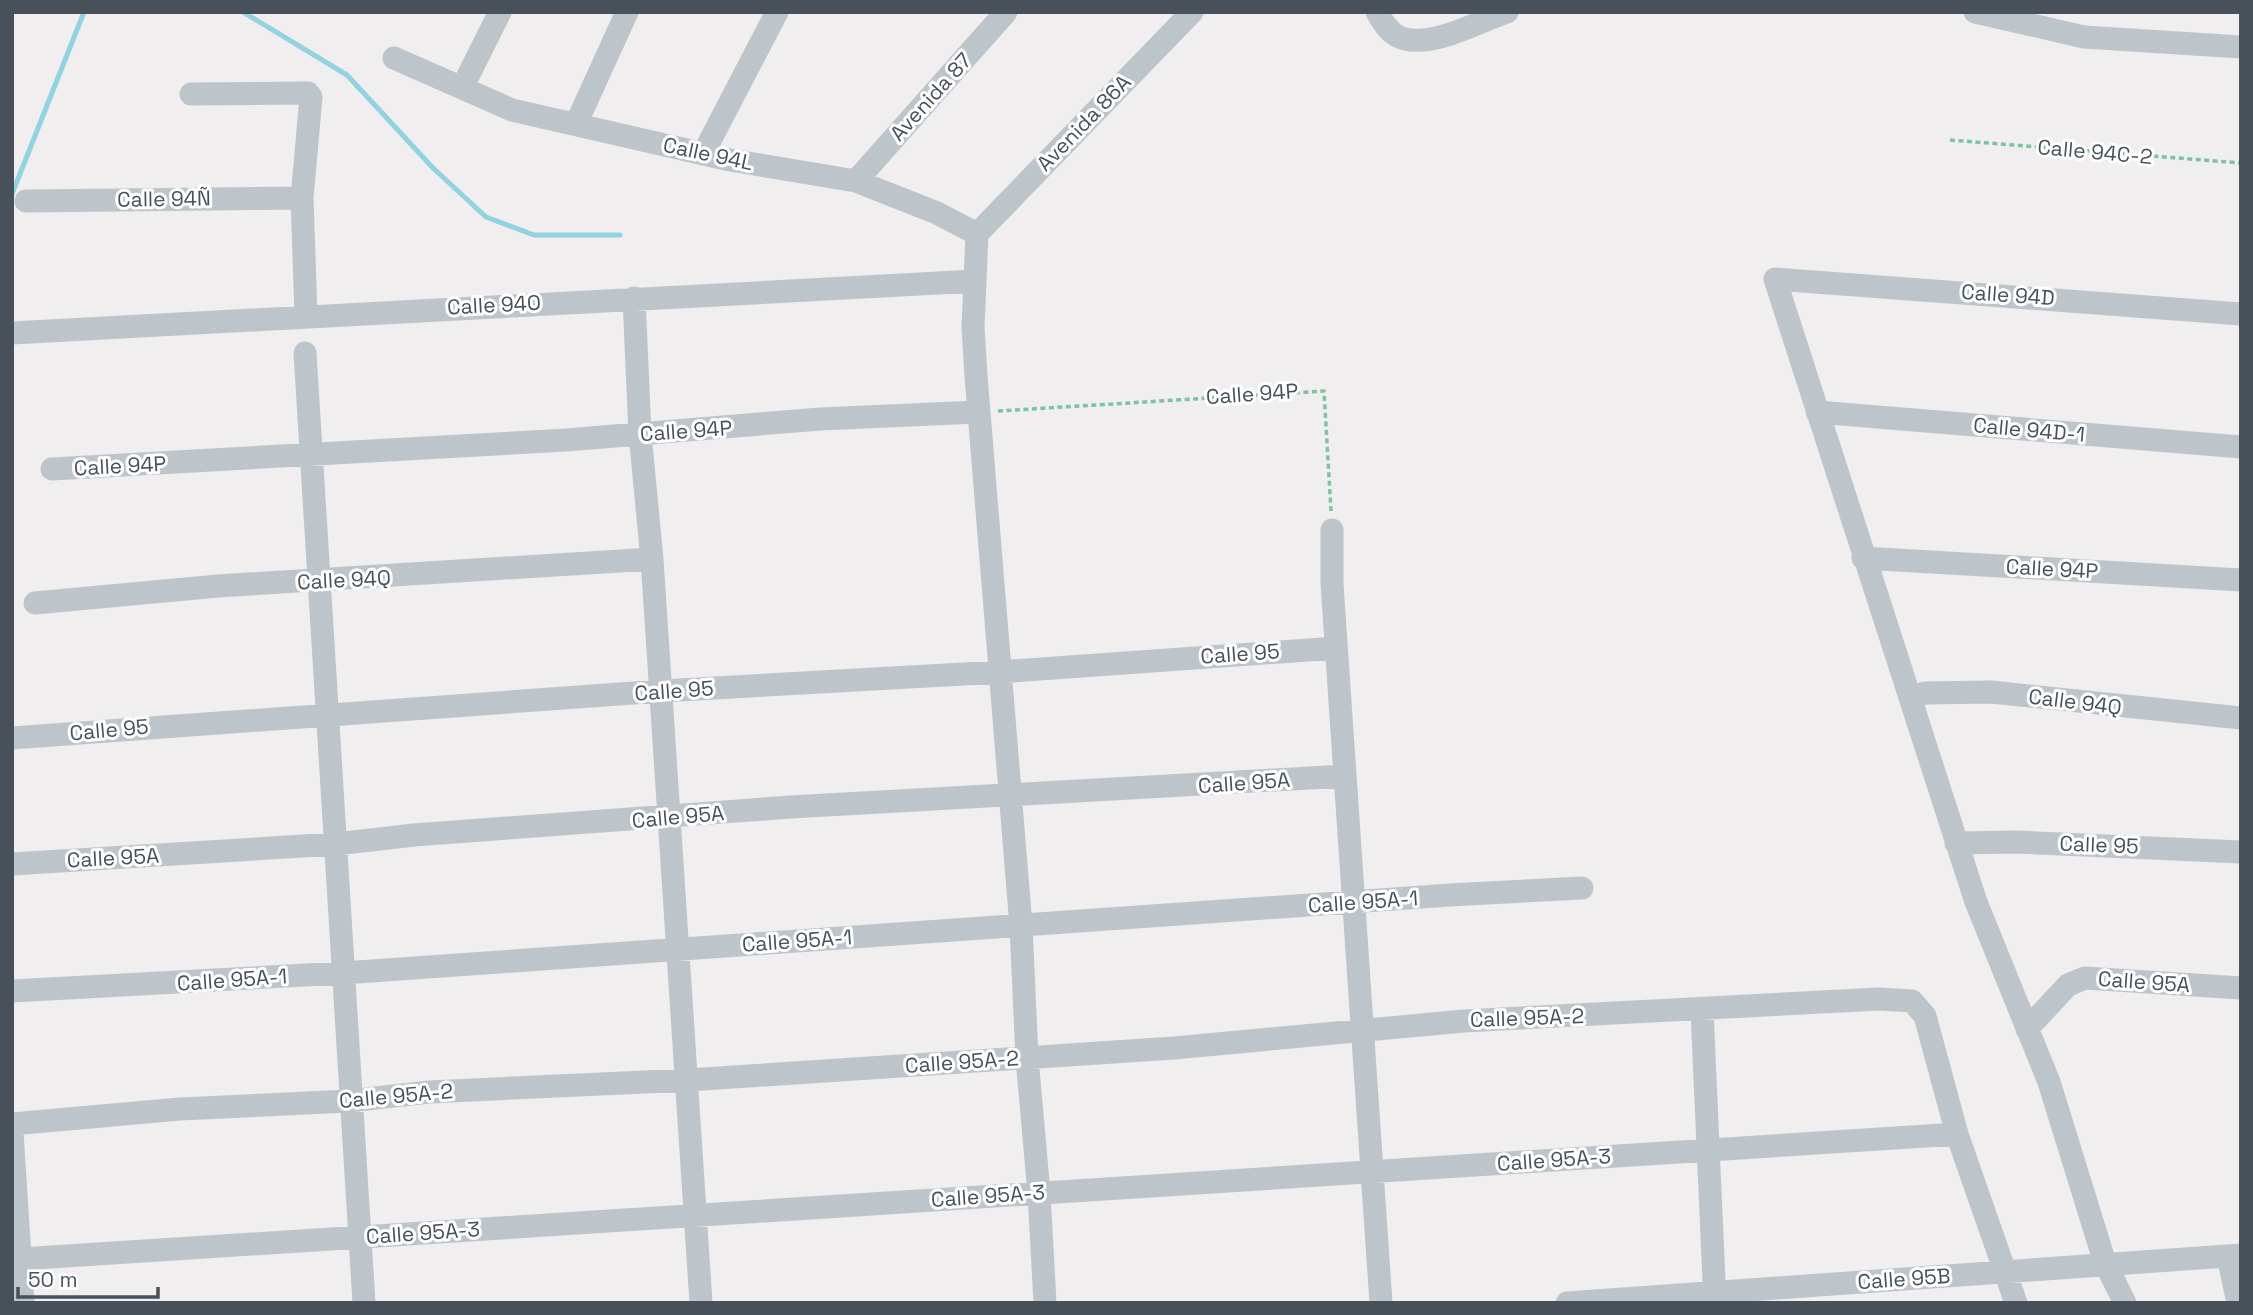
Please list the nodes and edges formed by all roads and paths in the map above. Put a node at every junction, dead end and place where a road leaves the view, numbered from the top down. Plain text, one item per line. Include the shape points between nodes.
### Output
1 (500, 12) edge
2 (627, 12) edge
3 (777, 12) edge
4 (1006, 12) edge
5 (1192, 12) edge
6 (1377, 12) edge
7 (1507, 12) edge
8 (1975, 12) edge
9 (2241, 47) edge
10 (394, 58) dead end
11 (462, 88) junction
12 (191, 94) dead end
13 (576, 124) junction
14 (1950, 140) dead end
15 (703, 154) junction
16 (2241, 163) edge
17 (856, 181) junction
18 (302, 198) junction
19 (26, 201) dead end
20 (977, 234) junction
21 (975, 281) junction
22 (634, 298) junction
23 (2241, 314) edge
24 (306, 315) junction
25 (12, 333) edge
26 (305, 353) dead end
27 (978, 412) junction
28 (1817, 412) junction
29 (640, 434) junction
30 (2241, 447) edge
31 (310, 456) junction
32 (52, 469) dead end
33 (1332, 530) joint
34 (1863, 558) junction
35 (652, 559) junction
36 (2241, 580) edge
37 (318, 582) junction
38 (36, 603) dead end
39 (1336, 648) junction
40 (999, 672) junction
41 (661, 691) junction
42 (1910, 696) junction
43 (327, 715) junction
44 (2241, 719) edge
45 (12, 738) edge
46 (1345, 776) junction
47 (1010, 796) junction
48 (668, 818) junction
49 (1956, 843) junction
50 (337, 844) junction
51 (2241, 852) edge
52 (12, 864) edge
53 (1582, 888) dead end
54 (1353, 903) junction
55 (1021, 926) junction
56 (679, 948) junction
57 (344, 973) junction
58 (2241, 988) edge
59 (12, 991) edge
60 (1702, 1011) junction
61 (1365, 1029) junction
62 (2027, 1029) junction
63 (1027, 1058) junction
64 (688, 1080) junction
65 (349, 1101) junction
66 (12, 1124) edge
67 (12, 1132) edge
68 (1957, 1134) junction
69 (1706, 1150) junction
70 (1372, 1171) junction
71 (1039, 1193) junction
72 (694, 1215) junction
73 (359, 1237) junction
74 (2234, 1256) edge
75 (20, 1259) junction
76 (2105, 1263) junction
77 (2005, 1271) junction
78 (1714, 1298) edge
79 (23, 1303) edge
80 (364, 1303) edge
81 (701, 1303) edge
82 (1045, 1303) edge
83 (1381, 1303) edge
84 (1567, 1303) edge
85 (2016, 1303) edge
86 (2125, 1303) edge
87 (2238, 1303) edge

1 - 11 street
2 - 13 street
3 - 15 street
4 - 17 street, Avenida 87
5 - 20 street, Avenida 86A
6 - 7 street via 1390,31 1404,39 1433,38
8 - 9 street via 2084,37
10 - 11 street, Calle 94L
11 - 13 street, Calle 94L via 512,110
12 - 18 street via 307,93 312,102
13 - 15 street, Calle 94L
14 - 16 path, Calle 94C-2
15 - 17 street, Calle 94L
17 - 20 street, Calle 94L
18 - 19 street, Calle 94Ñ
18 - 24 street
20 - 21 street
21 - 22 street, Calle 94O
21 - 27 street
22 - 24 street, Calle 94O
22 - 29 street
23 - 28 street, Calle 94D via 1775,279
24 - 25 street, Calle 94O
26 - 31 street
27 - 29 street, Calle 94P
27 - 33 path, Calle 94P via 1320,390 1326,396
27 - 40 street
28 - 30 street, Calle 94D-1
28 - 34 street
29 - 31 street, Calle 94P
29 - 35 street
31 - 32 street, Calle 94P
31 - 37 street
33 - 39 street
34 - 36 street, Calle 94P
34 - 42 street
35 - 37 street, Calle 94Q
35 - 41 street
37 - 38 street, Calle 94Q
37 - 43 street
39 - 40 street, Calle 95
39 - 46 street
40 - 41 street, Calle 95
40 - 47 street
41 - 43 street, Calle 95
41 - 48 street
42 - 44 street, Calle 94Q via 1991,692
42 - 49 street
43 - 45 street, Calle 95
43 - 50 street
46 - 47 street, Calle 95A
46 - 54 street
47 - 48 street, Calle 95A
47 - 55 street
48 - 50 street, Calle 95A
48 - 56 street
49 - 51 street, Calle 95
49 - 62 street
50 - 52 street, Calle 95A
50 - 57 street
53 - 54 street, Calle 95A-1
54 - 55 street, Calle 95A-1
54 - 61 street
55 - 56 street, Calle 95A-1
55 - 63 street
56 - 57 street, Calle 95A-1
56 - 64 street
57 - 59 street, Calle 95A-1
57 - 65 street
58 - 62 street, Calle 95A via 2085,978 2068,985
60 - 61 street, Calle 95A-2
60 - 68 street, Calle 95A-2 via 1879,999 1912,1001 1925,1016
60 - 69 street
61 - 63 street, Calle 95A-2
61 - 70 street
62 - 76 street via 2049,1082
63 - 64 street, Calle 95A-2
63 - 71 street
64 - 65 street, Calle 95A-2
64 - 72 street
65 - 66 street, Calle 95A-2 via 180,1108
65 - 73 street
67 - 75 street
68 - 69 street, Calle 95A-3
68 - 77 street
69 - 70 street, Calle 95A-3
69 - 78 street
70 - 71 street, Calle 95A-3
70 - 83 street
71 - 72 street, Calle 95A-3
71 - 82 street
72 - 73 street, Calle 95A-3
72 - 81 street
73 - 75 street, Calle 95A-3
73 - 80 street
74 - 76 street, Calle 95B
74 - 87 street
75 - 79 street
76 - 77 street, Calle 95B
76 - 86 street
77 - 78 street, Calle 95B
77 - 85 street
78 - 84 street, Calle 95B

